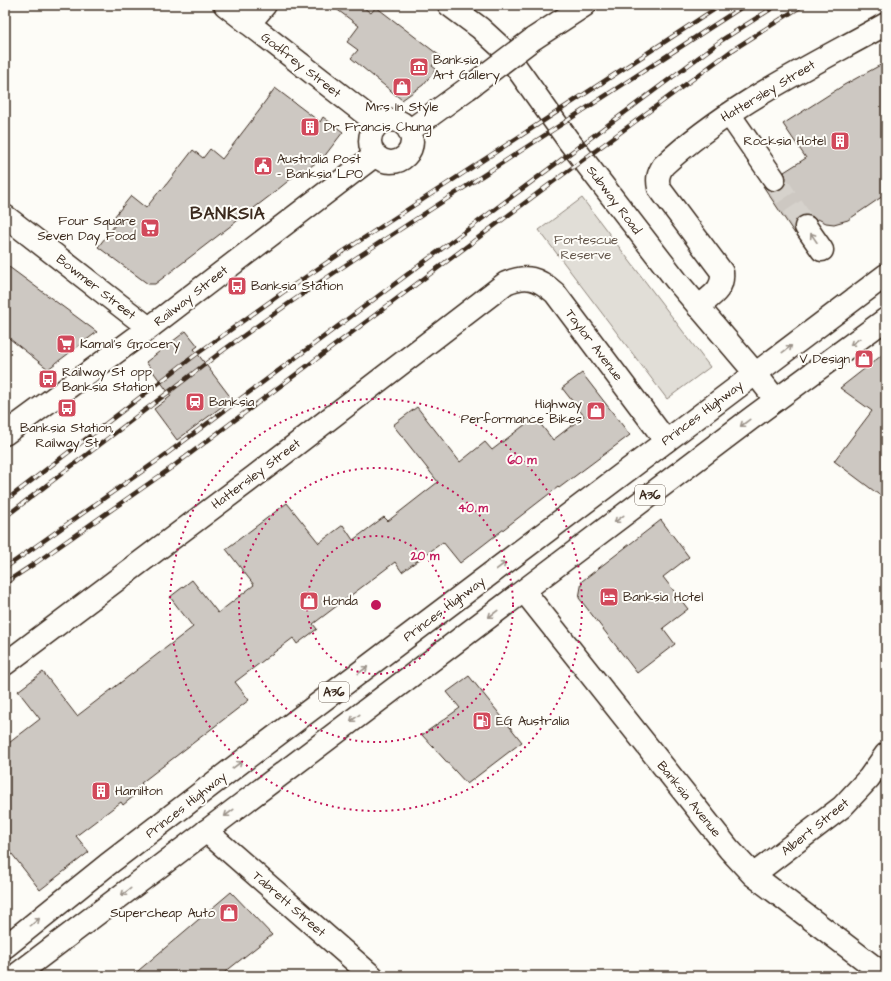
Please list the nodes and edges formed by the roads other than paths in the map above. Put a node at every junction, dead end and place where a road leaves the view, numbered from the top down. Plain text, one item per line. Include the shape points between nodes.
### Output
1 (225, 5) edge
2 (265, 5) edge
3 (449, 5) edge
4 (585, 5) edge
5 (249, 24) junction
6 (886, 24) edge
7 (729, 114) junction
8 (378, 124) junction
9 (409, 131) junction
10 (374, 156) junction
11 (774, 179) tunnel mouth
12 (5, 216) edge
13 (806, 227) tunnel mouth
14 (822, 250) dead end
15 (886, 275) edge
16 (506, 283) joint
17 (698, 307) junction
18 (886, 318) edge
19 (149, 328) junction
20 (756, 373) junction
21 (776, 400) junction
22 (5, 434) edge
23 (666, 441) junction
24 (524, 590) junction
25 (5, 664) edge
26 (886, 754) edge
27 (206, 831) junction
28 (754, 875) junction
29 (5, 947) edge
30 (15, 976) edge
31 (372, 976) edge
32 (886, 976) edge

1 - 5 main road, Godfrey Street
2 - 5 main road
3 - 17 main road, Subway Road via 504,50 568,140
4 - 9 main road, bridge via 533,39
5 - 8 main road, Godfrey Street
6 - 7 main road, Hattersley Street
7 - 11 main road
7 - 17 main road, Hattersley Street via 711,125 663,166 659,173 659,188 722,272 720,289
8 - 9 main road via 399,121
8 - 10 main road via 370,135
9 - 10 main road via 412,144 410,151 400,161 387,162
10 - 19 main road, Railway Street
12 - 19 main road, Bowmer Street
14 -> 13 main road
20 -> 15 main road, Princes Highway / A36
16 - 23 main road, Taylor Avenue via 517,278 530,278 544,283 555,293
16 - 25 main road, Hattersley Street
17 - 20 main road, Subway Road
18 -> 21 main road, A36
19 - 22 main road, Railway Street
20 - 21 main road, Subway Road
20 - 23 main road, Princes Highway / A36
21 -> 24 main road, A36
29 -> 23 main road, Princes Highway / A36 via 236,766
24 -> 27 main road, A36
24 - 28 main road, Banksia Avenue via 730,849
26 - 28 main road, Albert Street via 869,778 842,807
27 -> 30 main road, A36
27 - 31 main road, Tabrett Street
28 - 32 main road, Banksia Avenue

